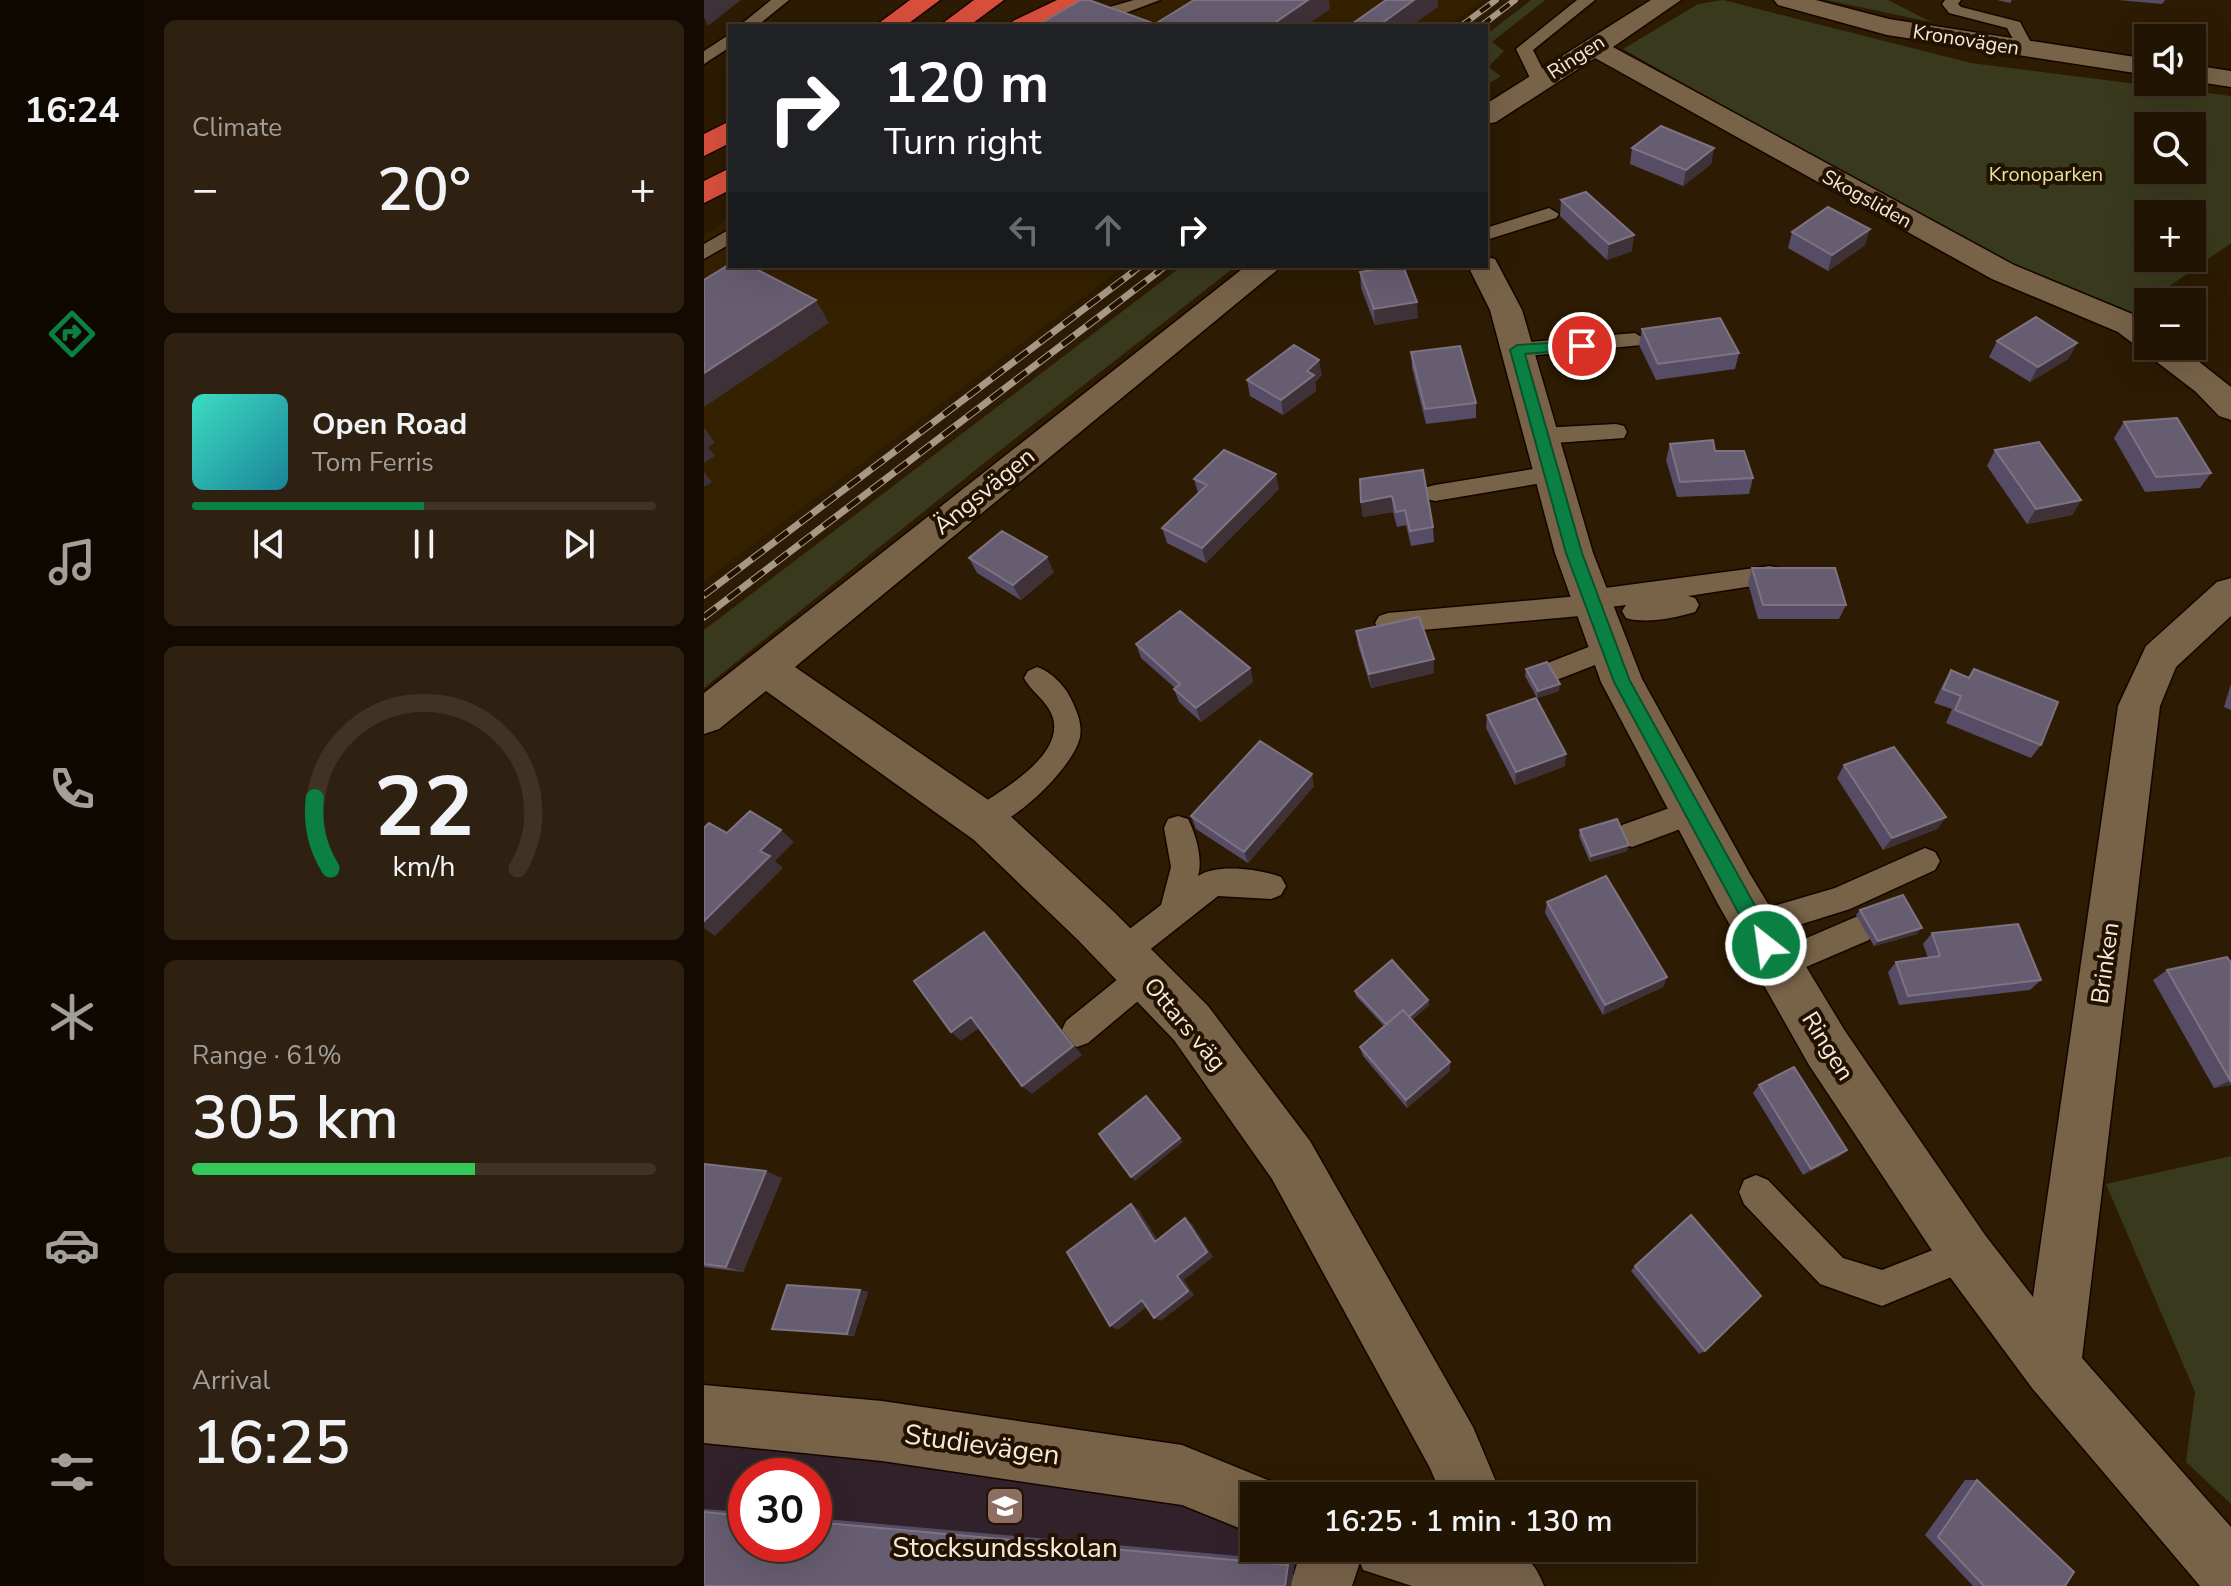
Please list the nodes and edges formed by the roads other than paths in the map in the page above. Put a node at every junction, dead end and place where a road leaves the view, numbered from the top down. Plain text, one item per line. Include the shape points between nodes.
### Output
1 (781, 0) edge
2 (927, 0) edge
3 (991, 0) edge
4 (1077, 0) edge
5 (1152, 0) edge
6 (1587, 0) edge
7 (1668, 0) edge
8 (1787, 0) edge
9 (1953, 0) edge
10 (750, 24) edge
11 (891, 24) edge
12 (955, 24) edge
13 (1026, 24) edge
14 (1082, 24) edge
15 (728, 41) edge
16 (1592, 46) junction
17 (2027, 50) junction
18 (704, 59) edge
19 (2134, 65) edge
20 (2206, 75) edge
21 (2231, 79) edge
22 (1539, 80) junction
23 (1488, 115) edge
24 (728, 131) edge
25 (704, 147) edge
26 (728, 180) edge
27 (704, 195) edge
28 (1549, 214) dead end
29 (1488, 234) edge
30 (728, 236) edge
31 (704, 253) edge
32 (1264, 268) edge
33 (1485, 268) edge
34 (2134, 328) edge
35 (1635, 340) dead end
36 (1517, 350) junction
37 (2178, 360) edge
38 (2224, 391) edge
39 (1616, 432) dead end
40 (1547, 455) junction
41 (1435, 493) dead end
42 (1770, 575) edge
43 (2231, 593) edge
44 (1686, 605) dead end
45 (1596, 617) junction
46 (1388, 623) edge
47 (764, 668) junction
48 (1554, 671) edge
49 (1037, 678) dead end
50 (704, 717) edge
51 (1692, 812) junction
52 (981, 819) junction
53 (1178, 828) dead end
54 (1632, 834) dead end
55 (1925, 861) dead end
56 (1271, 886) dead end
57 (1174, 910) junction
58 (1754, 925) junction
59 (1858, 930) dead end
60 (1134, 964) junction
61 (1778, 965) junction
62 (1077, 1032) dead end
63 (1756, 1192) dead end
64 (1966, 1254) junction
65 (2052, 1368) junction
66 (704, 1414) edge
67 (1466, 1482) edge
68 (1240, 1498) edge
69 (1329, 1562) edge
70 (1458, 1562) edge
71 (1505, 1571) edge
72 (2231, 1574) edge
73 (1321, 1586) edge

1 - 10 lane
2 - 11 highway
3 - 12 highway
4 - 13 highway
5 - 14 lane
6 - 22 lane via 1524,49
7 - 16 street, Ringen
8 - 17 street, Kronovägen via 1887,27
9 - 17 lane via 1955,10 2014,25
15 - 18 lane
16 - 22 street, Ringen
16 - 34 street, Skogsliden via 1989,265
17 - 19 street, Kronovägen
20 - 21 street
22 - 23 street, Ringen
24 - 25 highway
26 - 27 highway
28 - 29 lane
30 - 31 lane
32 - 47 street, Ängsvägen
33 - 36 street, Ringen via 1506,310
35 - 36 lane
36 - 40 street, Ringen
37 - 38 street
39 - 40 lane
40 - 41 lane
40 - 45 street, Ringen
42 - 45 lane
43 - 65 street, Brinken via 2160,657 2139,706
44 - 45 lane
45 - 46 lane
45 - 48 lane
45 - 51 street, Ringen via 1622,682
47 - 50 street, Ängsvägen
47 - 52 street, Ottars väg
49 - 52 lane via 1058,694 1068,718 1064,747 1024,791
51 - 54 lane
51 - 58 street, Ringen
52 - 60 street, Ottars väg
53 - 57 lane via 1186,867
55 - 58 lane via 1840,900
56 - 57 lane via 1213,882
57 - 60 lane
58 - 61 street, Ringen
59 - 61 lane
60 - 62 lane
60 - 67 street, Ottars väg via 1191,1023 1291,1160
61 - 64 street, Ringen via 1827,1048
63 - 64 lane via 1832,1272 1882,1288
64 - 65 street, Ringen
65 - 72 street, Ringen
66 - 68 street, Studievägen via 882,1431 1182,1475
69 - 73 street
70 - 71 street

